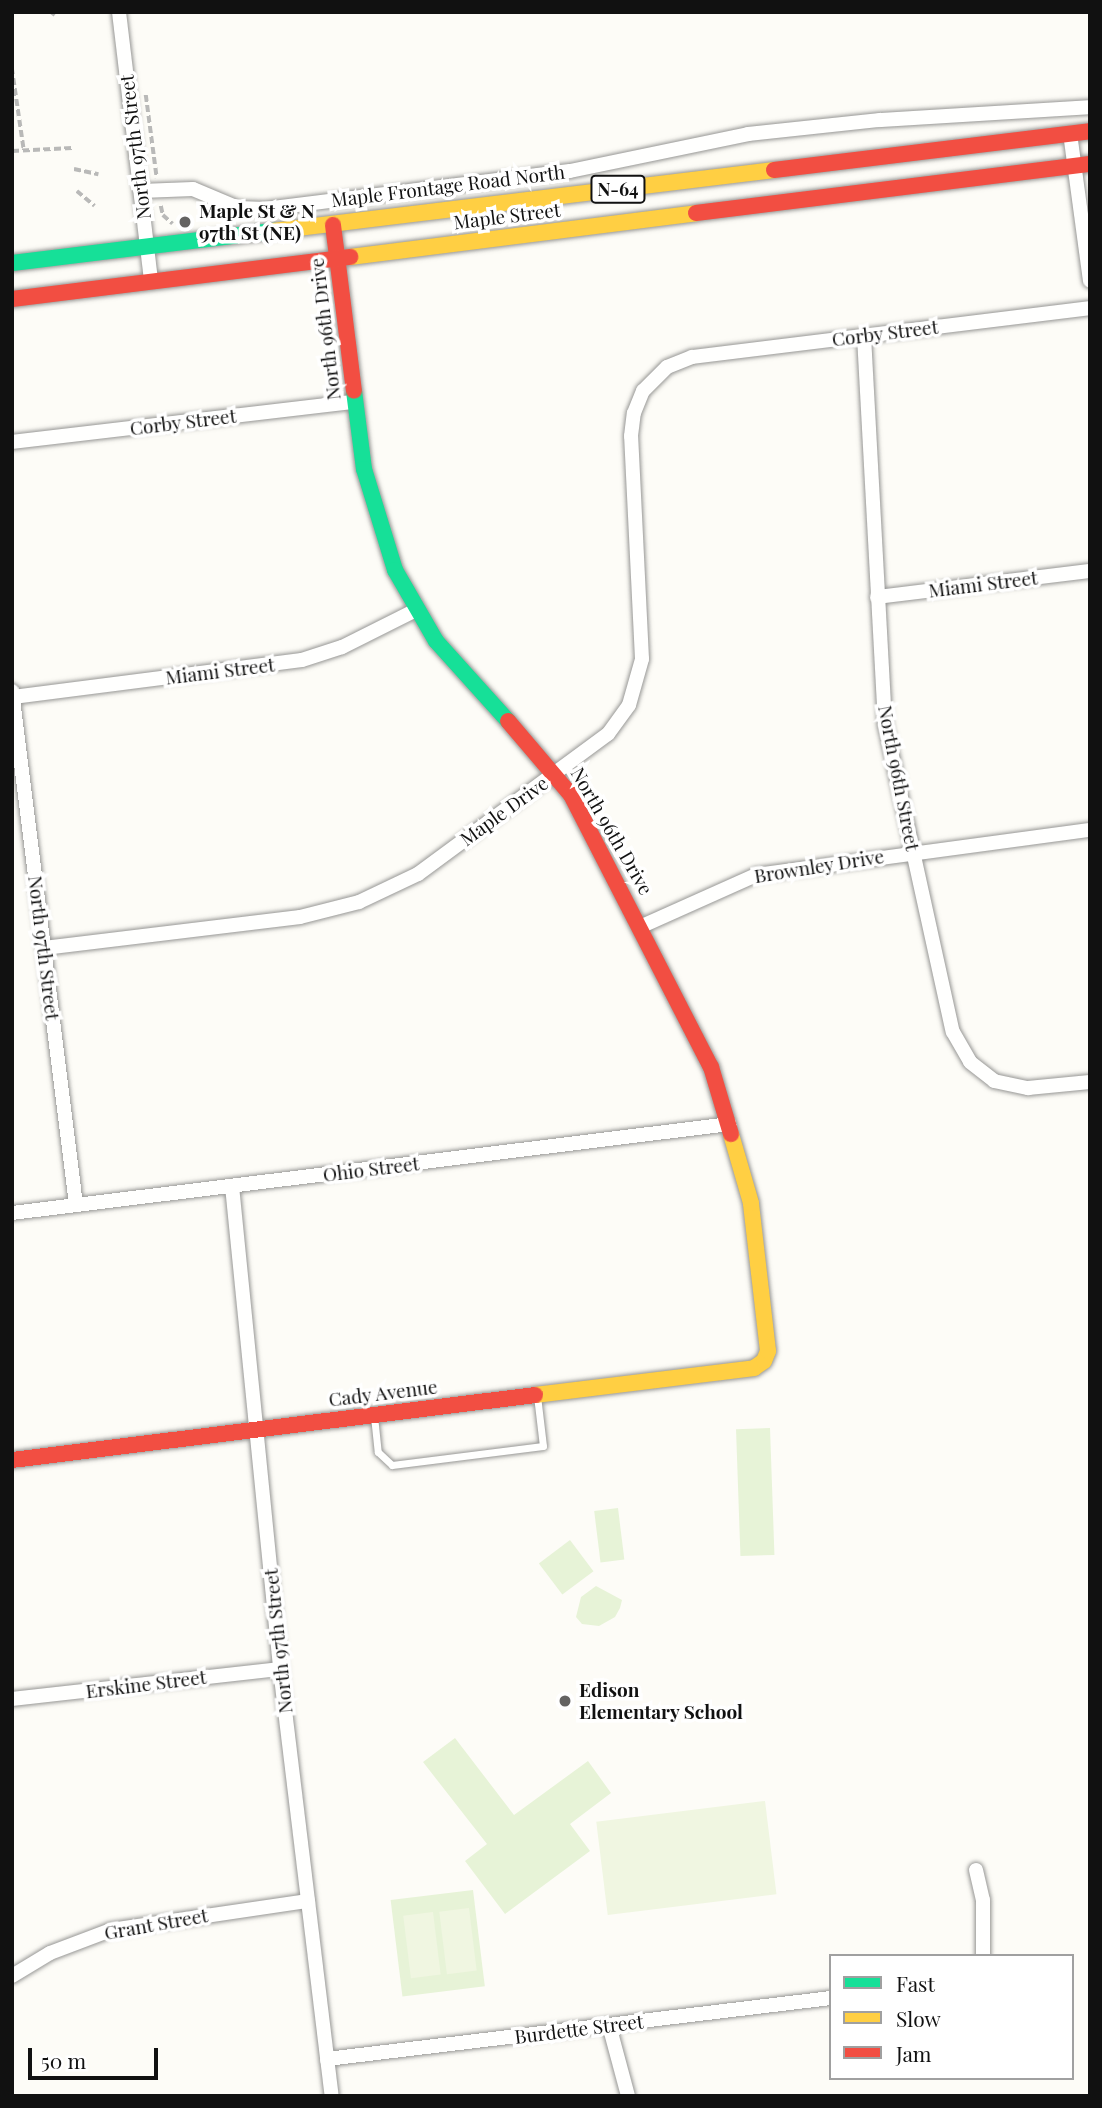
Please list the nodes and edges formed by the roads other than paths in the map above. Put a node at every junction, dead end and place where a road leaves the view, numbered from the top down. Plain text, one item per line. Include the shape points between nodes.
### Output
1 (119, 12) edge
2 (1090, 107) edge
3 (1090, 131) edge
4 (1070, 133) junction
5 (1082, 165) edge
6 (141, 191) junction
7 (333, 225) junction
8 (147, 247) junction
9 (337, 258) junction
10 (12, 264) edge
11 (1090, 281) edge
12 (151, 282) junction
13 (12, 299) edge
14 (1090, 308) edge
15 (864, 336) junction
16 (680, 361) joint
17 (355, 402) junction
18 (12, 442) edge
19 (1090, 571) edge
20 (877, 597) junction
21 (416, 610) junction
22 (12, 691) edge
23 (13, 697) edge
24 (555, 774) junction
25 (1090, 830) edge
26 (913, 852) junction
27 (642, 926) junction
28 (44, 948) junction
29 (1090, 1082) edge
30 (730, 1124) junction
31 (232, 1186) junction
32 (76, 1205) junction
33 (12, 1213) edge
34 (759, 1366) joint
35 (537, 1395) junction
36 (374, 1415) junction
37 (258, 1430) junction
38 (12, 1460) edge
39 (280, 1669) junction
40 (12, 1699) edge
41 (976, 1870) dead end
42 (308, 1901) junction
43 (983, 1954) edge
44 (12, 1976) edge
45 (829, 1998) edge
46 (609, 2025) junction
47 (327, 2059) junction
48 (332, 2096) edge
49 (628, 2096) edge

1 - 6 street, North 97th Street
2 - 6 street, Maple Frontage Road North via 880,120 748,134 570,171 265,209 238,208 193,190
3 - 4 main road, Maple Street / N-64
4 - 5 street
4 - 7 main road, Maple Street / N-64
5 - 9 main road, Maple Street / N-64
5 - 11 street
6 - 8 street, North 97th Street
7 - 8 main road, Maple Street / N-64
7 - 9 main road, North 96th Drive
8 - 10 main road, Maple Street / N-64
8 - 12 street, North 97th Street
9 - 12 main road, Maple Street / N-64
9 - 17 main road, North 96th Drive
12 - 13 main road, Maple Street / N-64
14 - 15 street, Corby Street
15 - 16 street, Corby Street
15 - 20 street, North 96th Street
16 - 24 street, Maple Drive via 656,376 634,413 631,436 642,641 635,691 608,734
17 - 18 street, Corby Street
17 - 21 main road, North 96th Drive via 375,515
19 - 20 street, Miami Street
20 - 26 street, North 96th Street via 885,724
21 - 23 street, Miami Street via 342,647 302,660
21 - 24 main road, North 96th Drive via 460,672
22 - 23 street, North 97th Street
23 - 28 street, North 97th Street
24 - 27 main road, North 96th Drive via 585,818
24 - 28 street, Maple Drive via 418,874 359,902 300,917
25 - 26 street, Brownley Drive
26 - 27 street, Brownley Drive via 756,875
26 - 29 street, North 96th Street via 961,1050 994,1081 1028,1088
27 - 30 main road, North 96th Drive via 711,1067
28 - 32 street, North 97th Street
30 - 31 street, Ohio Street
30 - 34 main road, North 96th Drive via 751,1203 768,1335 768,1351
31 - 32 street, Ohio Street
31 - 37 street, North 97th Street
32 - 33 street, Ohio Street
34 - 35 main road, Cady Avenue
35 - 36 main road, Cady Avenue
35 - 36 lane via 543,1446 392,1465 378,1452
36 - 37 main road, Cady Avenue
37 - 38 main road, Cady Avenue
37 - 39 street, North 97th Street
39 - 40 street, Erskine Street
39 - 42 street, North 97th Street
41 - 43 street via 983,1900
42 - 44 street, Grant Street via 111,1930 50,1953
42 - 47 street, North 97th Street
45 - 46 street, Burdette Street
46 - 47 street, Burdette Street
46 - 49 street
47 - 48 street, North 97th Street

